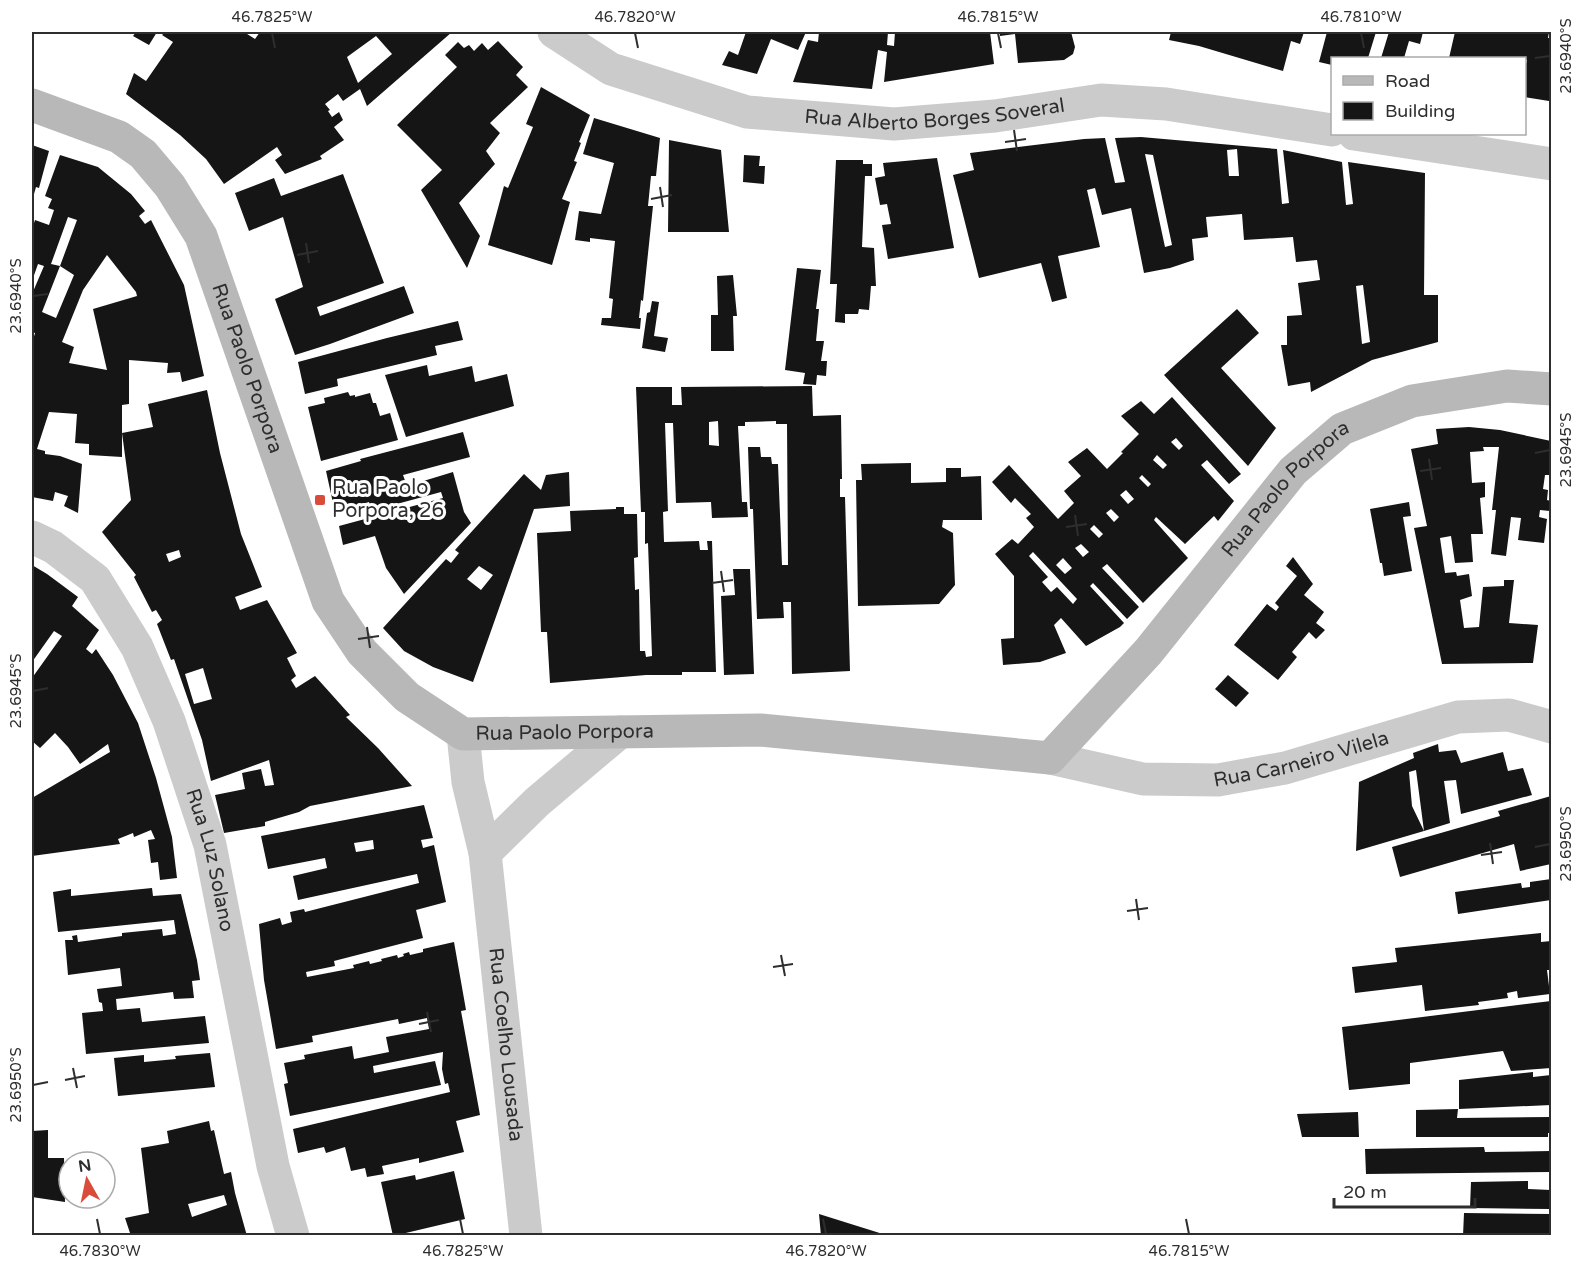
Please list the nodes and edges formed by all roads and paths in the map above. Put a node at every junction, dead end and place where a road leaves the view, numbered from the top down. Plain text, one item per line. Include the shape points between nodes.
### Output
1 (554, 32) edge
2 (32, 105) edge
3 (1331, 130) edge
4 (1361, 135) edge
5 (1551, 164) edge
6 (1551, 389) edge
7 (32, 537) edge
8 (1089, 716) junction
9 (1551, 727) edge
10 (620, 732) junction
11 (463, 734) junction
12 (1050, 758) junction
13 (1096, 768) junction
14 (485, 853) junction
15 (293, 1236) edge
16 (526, 1236) edge

1 - 3 street, Rua Alberto Borges Soveral via 611,69 747,112 894,124 995,116 1101,100 1166,104
2 - 11 street, Rua Paolo Porpora via 119,137 144,154 170,186 201,236 328,601 362,652 407,697
4 - 5 street
6 - 8 street, Rua Paolo Porpora via 1507,386 1412,401 1342,429 1293,471 1148,652
7 - 15 street, Rua Luz Solano via 53,547 95,579 137,647 169,721 210,845 273,1166
8 - 12 street, Rua Paolo Porpora
8 - 13 street
9 - 13 street, Rua Carneiro Vilela via 1509,715 1458,717 1285,768 1218,780 1143,779
10 - 11 street, Rua Paolo Porpora
10 - 12 street, Rua Paolo Porpora via 760,730
10 - 14 street via 538,801
11 - 14 street, Rua Coelho Lousada via 468,782
12 - 13 street, Rua Carneiro Vilela
14 - 16 street, Rua Coelho Lousada

